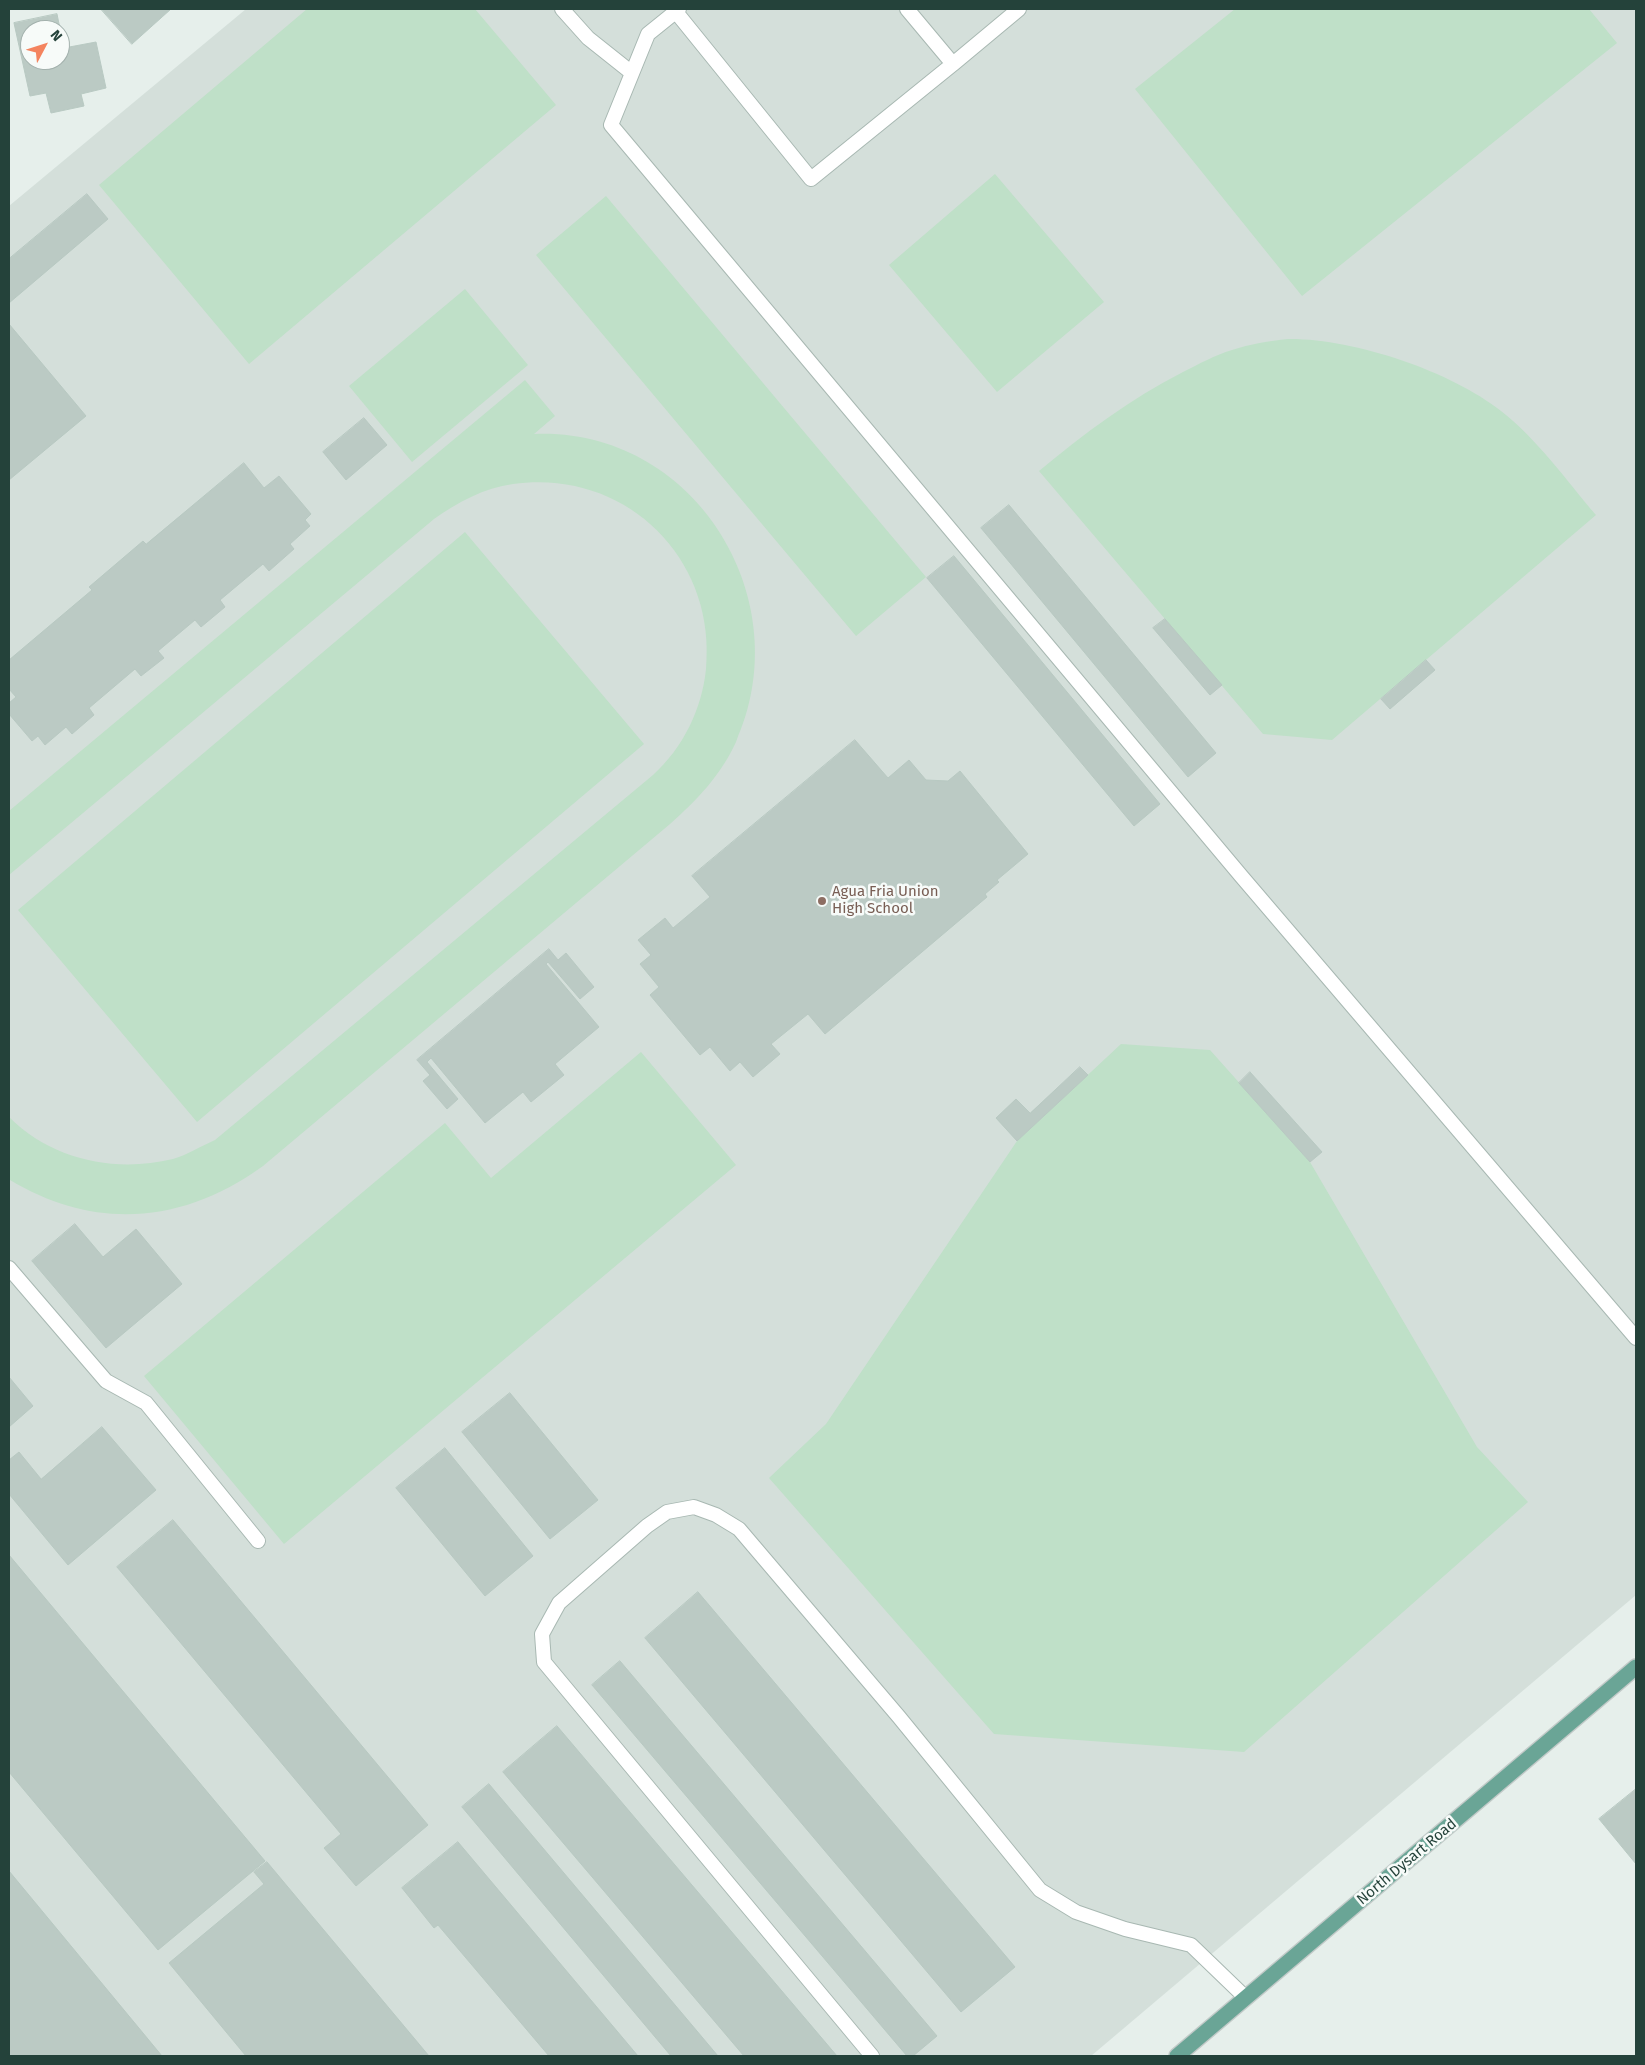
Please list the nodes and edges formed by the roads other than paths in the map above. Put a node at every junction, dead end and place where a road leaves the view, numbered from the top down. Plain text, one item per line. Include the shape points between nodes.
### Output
1 (562, 9) edge
2 (907, 9) edge
3 (1019, 9) edge
4 (677, 10) edge
5 (953, 64) junction
6 (632, 73) junction
7 (9, 1268) edge
8 (1636, 1338) edge
9 (258, 1542) dead end
10 (1636, 1667) edge
11 (1246, 1998) junction
12 (872, 2056) edge
13 (1177, 2056) edge

1 - 6 lane via 588,38
2 - 5 lane
3 - 5 lane
4 - 5 lane via 811,179
4 - 6 lane via 648,34
6 - 8 lane via 611,125 1242,877
7 - 9 lane via 106,1382 146,1403
10 - 11 main road, North Dysart Road
11 - 12 lane via 1191,1945 1125,1929 1076,1912 1040,1890 739,1529 694,1507 667,1512 559,1603 542,1634 544,1662
11 - 13 main road, North Dysart Road

